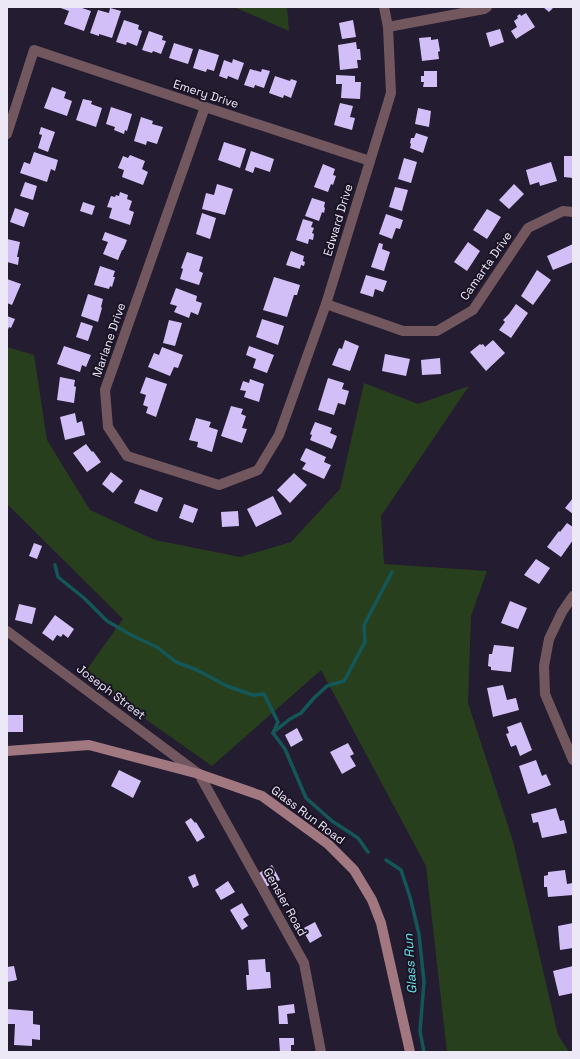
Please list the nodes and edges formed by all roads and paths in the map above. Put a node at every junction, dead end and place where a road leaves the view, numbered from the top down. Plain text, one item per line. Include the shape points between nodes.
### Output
1 (384, 7) edge
2 (487, 7) edge
3 (388, 27) junction
4 (205, 107) junction
5 (7, 134) edge
6 (370, 161) junction
7 (573, 212) edge
8 (326, 304) junction
9 (279, 435) joint
10 (573, 596) edge
11 (7, 631) edge
12 (7, 751) edge
13 (573, 760) edge
14 (200, 774) junction
15 (321, 1052) edge
16 (410, 1052) edge

1 - 3 street, Edward Drive
2 - 3 street
3 - 6 street, Edward Drive via 391,93
4 - 5 street, Emery Drive via 34,50
4 - 6 street, Emery Drive
4 - 9 street, Marlane Drive via 105,390 108,427 127,456 219,486 258,470
6 - 8 street, Edward Drive
7 - 8 street, Camarta Drive via 563,212 528,228 473,310 438,331 403,331
8 - 9 street, Edward Drive
10 - 13 street via 548,638 544,666 545,694
11 - 14 street, Joseph Street
12 - 14 main road, Glass Run Road via 89,745
14 - 15 street, Gensler Road via 304,963
14 - 16 main road, Glass Run Road via 262,796 328,844 354,870 372,900 381,923

